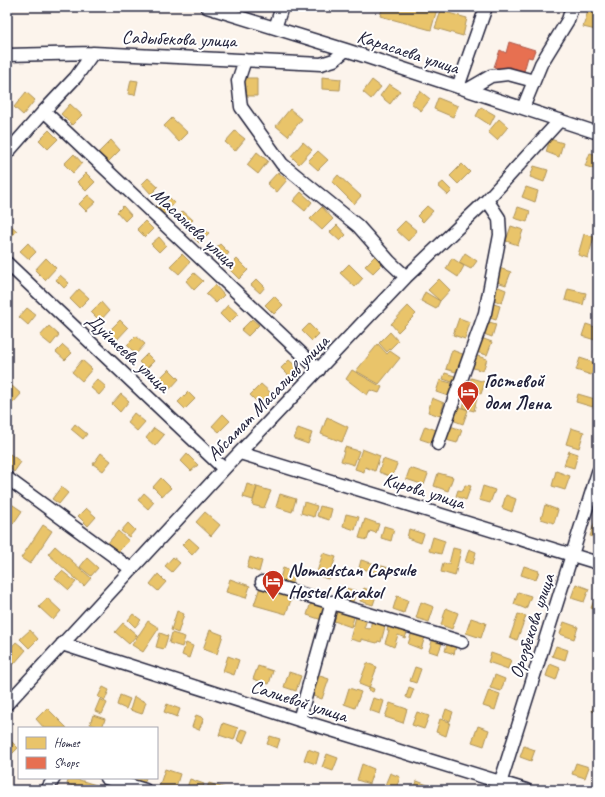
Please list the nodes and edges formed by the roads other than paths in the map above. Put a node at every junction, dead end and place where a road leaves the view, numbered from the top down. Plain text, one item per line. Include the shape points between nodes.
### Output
1 (207, 7) edge
2 (282, 7) edge
3 (486, 7) edge
4 (572, 7) edge
5 (246, 12) edge
6 (276, 28) junction
7 (346, 50) junction
8 (93, 53) junction
9 (7, 55) edge
10 (245, 60) junction
11 (534, 81) junction
12 (462, 88) junction
13 (523, 108) junction
14 (44, 111) junction
15 (560, 120) junction
16 (598, 133) edge
17 (7, 153) edge
18 (486, 200) junction
19 (7, 263) edge
20 (406, 277) junction
21 (319, 370) junction
22 (438, 444) dead end
23 (240, 453) junction
24 (224, 469) junction
25 (598, 472) edge
26 (7, 478) edge
27 (573, 555) junction
28 (598, 563) edge
29 (131, 569) junction
30 (262, 582) dead end
31 (332, 602) junction
32 (462, 642) dead end
33 (62, 644) junction
34 (7, 704) edge
35 (299, 720) junction
36 (53, 779) edge
37 (109, 779) edge
38 (500, 786) edge
39 (47, 790) edge
40 (145, 790) edge
41 (526, 790) edge

1 - 5 street, Карасаева улица
2 - 6 street
3 - 12 street
4 - 11 street via 568,20 541,64
5 - 6 street, Карасаева улица
6 - 7 street, Карасаева улица
7 - 10 street, Садыбекова улица via 334,60 321,64
7 - 12 street, Карасаева улица
8 - 9 street, Садыбекова улица
8 - 10 street, Садыбекова улица
8 - 14 street via 76,77
10 - 20 street via 238,81 241,107 282,164 358,226
11 - 12 street via 508,74 491,76
11 - 13 street
12 - 13 street, Карасаева улица
13 - 15 street, Карасаева улица
14 - 17 street
14 - 21 street, Масалиева улица
15 - 16 street, Карасаева улица
15 - 18 street, Абсамат Масалиев улица
18 - 20 street, Абсамат Масалиев улица
18 - 22 street via 499,218 500,235 485,313
19 - 24 street, Дуйшеева улица
20 - 21 street, Абсамат Масалиев улица
21 - 23 street, Абсамат Масалиев улица
23 - 24 street, Абсамат Масалиев улица
23 - 27 street, Кирова улица
24 - 29 street, Абсамат Масалиев улица
25 - 27 street, Орозбекова улица
26 - 29 street
27 - 28 street, Кирова улица
27 - 38 street, Орозбекова улица
29 - 33 street, Абсамат Масалиев улица
30 - 31 street
31 - 32 street
31 - 35 street
33 - 34 street, Абсамат Масалиев улица
33 - 35 street, Салиевой улица
35 - 38 street, Салиевой улица
36 - 39 street
37 - 40 street
38 - 41 street, Салиевой улица

